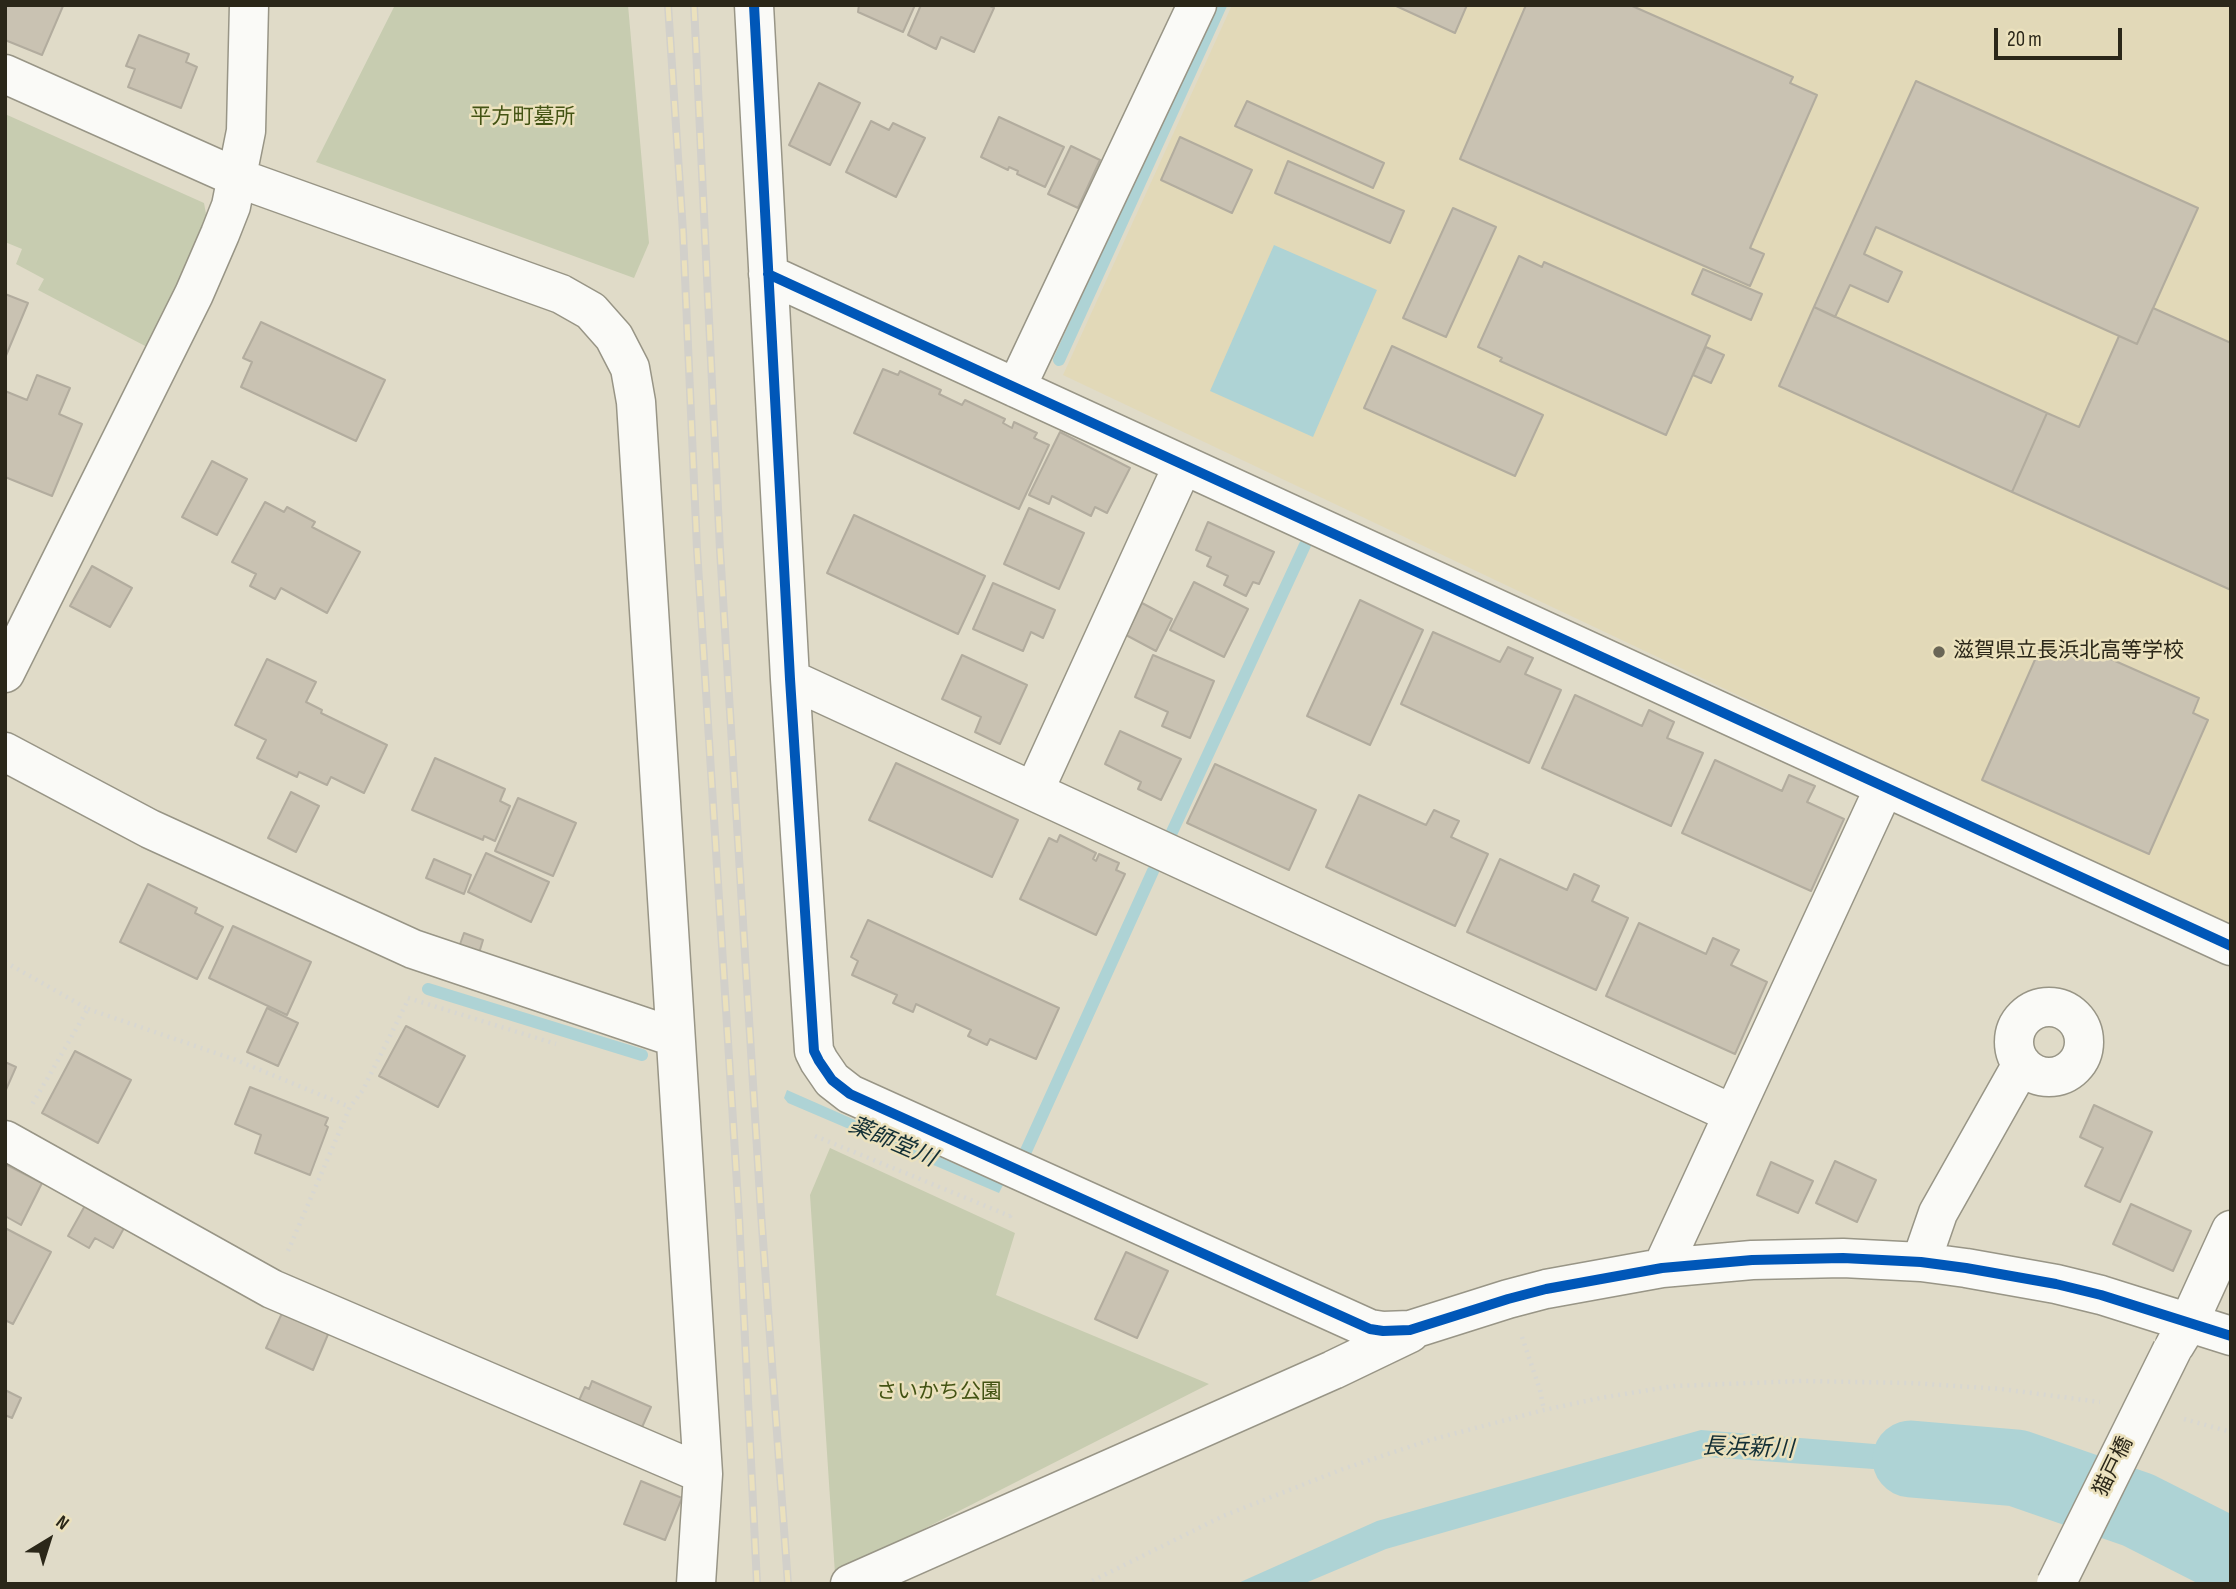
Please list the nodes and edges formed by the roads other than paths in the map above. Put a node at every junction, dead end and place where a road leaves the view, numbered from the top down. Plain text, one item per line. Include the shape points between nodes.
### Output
1 (249, 5) edge
2 (754, 5) edge
3 (1197, 5) edge
4 (5, 74) edge
5 (237, 178) junction
6 (768, 274) junction
7 (1016, 388) junction
8 (1183, 465) junction
9 (5, 673) edge
10 (790, 679) junction
11 (5, 752) edge
12 (1884, 788) junction
13 (1034, 791) junction
14 (2231, 946) edge
15 (674, 1037) junction
16 (2022, 1065) dead end
17 (1733, 1114) junction
18 (8, 1141) edge
19 (2231, 1230) edge
20 (1921, 1262) junction
21 (1662, 1268) junction
22 (1424, 1327) junction
23 (2181, 1336) junction
24 (2231, 1336) edge
25 (702, 1474) junction
26 (696, 1584) edge
27 (850, 1584) edge
28 (2056, 1584) edge

1 - 5 street via 246,131
2 - 6 street
3 - 7 street
4 - 5 street
5 - 9 street via 220,234 194,294
5 - 15 street via 561,294 591,312 614,337 630,368 636,402
6 - 7 street
6 - 10 street
7 - 8 street
8 - 12 street
8 - 13 street
10 - 13 street
10 - 22 street via 814,1051 832,1080 850,1094 1357,1324 1383,1331
11 - 15 street via 150,829 412,949
12 - 14 street
12 - 17 street
13 - 17 street
15 - 25 street
16 - 20 street via 1938,1213
17 - 21 street
18 - 25 street via 272,1289
19 - 23 street, 猫戸橋
20 - 21 street via 1797,1258
20 - 23 street via 2112,1298
21 - 22 street via 1508,1299
22 - 27 street
23 - 24 street
23 - 28 street, 猫戸橋, bridge
25 - 26 street

